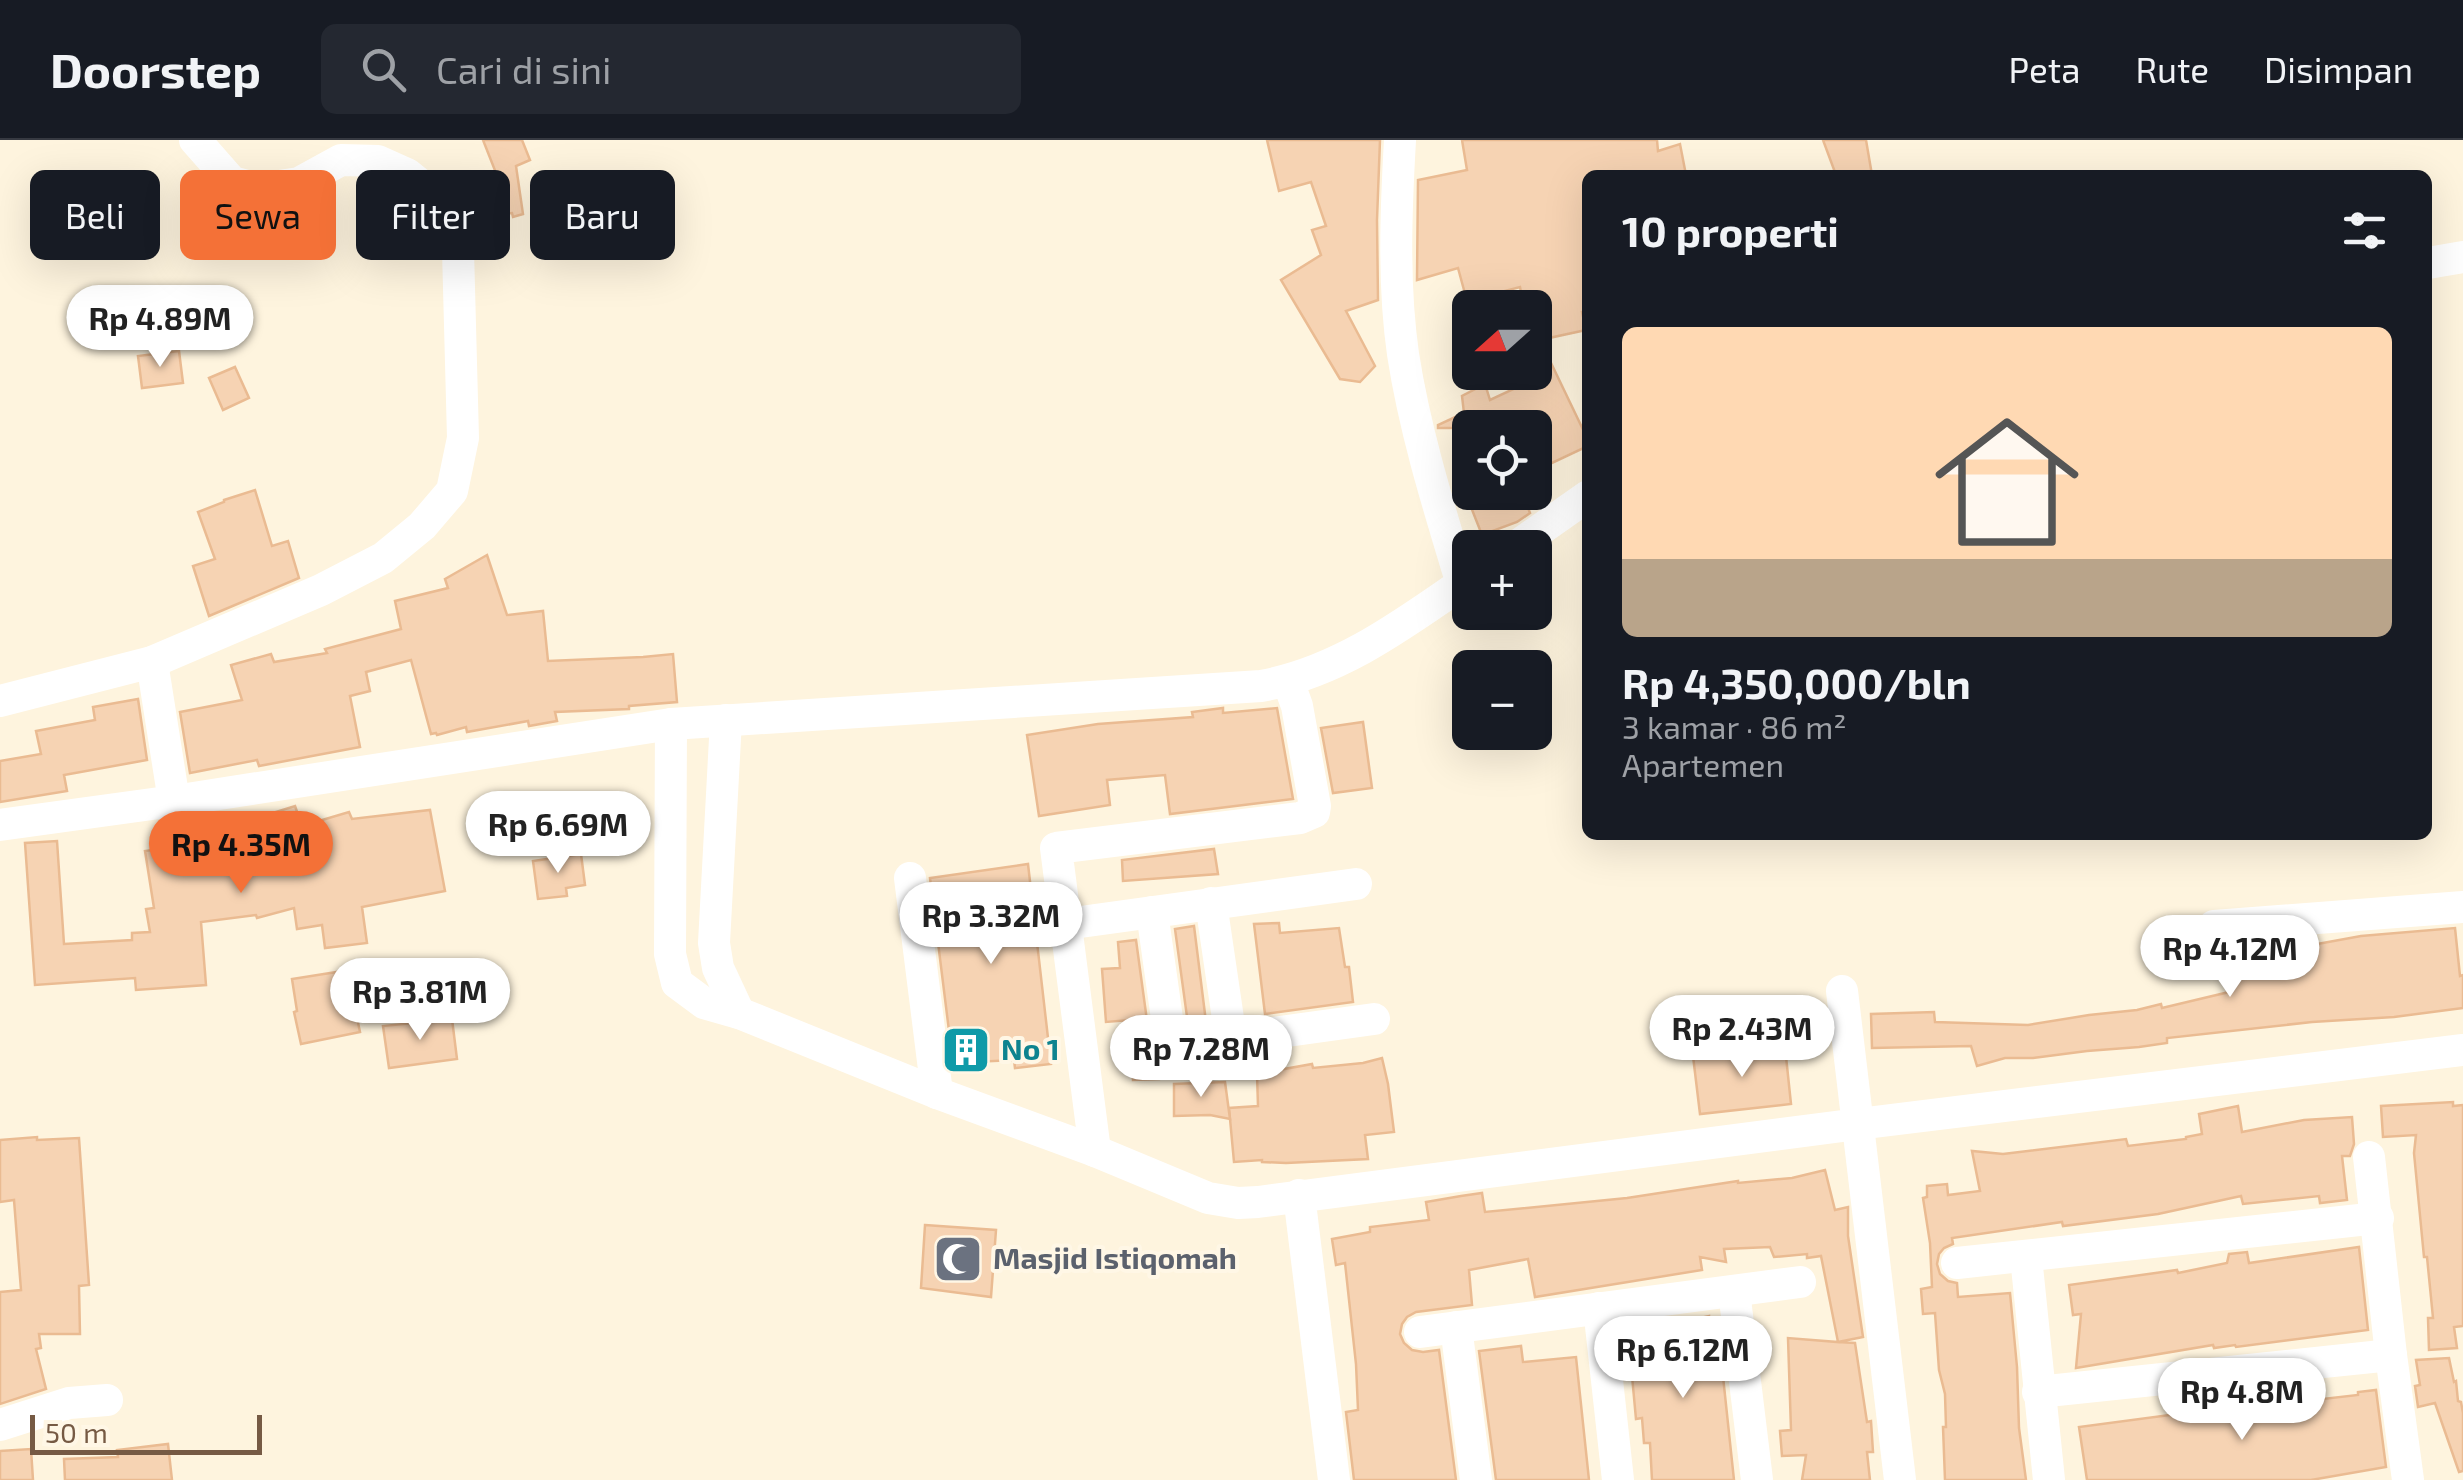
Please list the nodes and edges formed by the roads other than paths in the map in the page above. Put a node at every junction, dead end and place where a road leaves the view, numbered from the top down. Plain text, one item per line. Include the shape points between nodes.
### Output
1 (195, 140) edge
2 (1400, 140) edge
3 (2463, 256) edge
4 (2432, 262) edge
5 (1582, 500) edge
6 (1540, 530) edge
7 (1452, 539) edge
8 (1452, 591) edge
9 (152, 662) junction
10 (1288, 681) junction
11 (0, 701) edge
12 (726, 720) junction
13 (671, 724) junction
14 (174, 801) junction
15 (0, 824) edge
16 (910, 878) dead end
17 (1356, 884) dead end
18 (1211, 904) junction
19 (2463, 907) edge
20 (1152, 912) junction
21 (1066, 924) junction
22 (2214, 926) dead end
23 (1842, 990) dead end
24 (740, 1013) junction
25 (1374, 1020) dead end
26 (1230, 1039) junction
27 (2463, 1050) edge
28 (938, 1093) junction
29 (1858, 1124) junction
30 (1095, 1151) junction
31 (2370, 1157) dead end
32 (1300, 1195) junction
33 (2378, 1218) junction
34 (2026, 1256) junction
35 (1957, 1263) dead end
36 (1800, 1282) dead end
37 (1734, 1291) junction
38 (1599, 1308) junction
39 (1456, 1326) junction
40 (1420, 1332) dead end
41 (2391, 1355) junction
42 (2038, 1392) junction
43 (107, 1400) dead end
44 (0, 1424) edge
45 (1334, 1480) edge
46 (1476, 1480) edge
47 (1618, 1480) edge
48 (1757, 1480) edge
49 (1900, 1480) edge
50 (2049, 1480) edge
51 (2408, 1480) edge

1 - 9 street via 232,182 259,189 299,183 341,160 378,161 433,194 458,250 464,438 452,490 383,558
2 - 7 street via 1396,255 1403,353 1426,462
3 - 4 street
5 - 6 street
8 - 10 street via 1368,648
9 - 11 street
9 - 14 street
10 - 12 street
10 - 21 street via 1314,812 1056,848
12 - 13 street
12 - 24 street via 714,943
13 - 14 street
13 - 24 street via 672,970 692,996
14 - 15 street
16 - 28 street
17 - 18 street
18 - 20 street
18 - 26 street
19 - 22 street
20 - 21 street
20 - 26 street via 1171,1047
21 - 30 street
23 - 29 street
24 - 28 street
25 - 26 street
27 - 29 street
28 - 30 street
29 - 32 street
29 - 49 street
30 - 32 street via 1208,1198 1238,1203
31 - 33 street
32 - 45 street
33 - 34 street
33 - 41 street
34 - 35 street
34 - 42 street
36 - 37 street
37 - 38 street
37 - 48 street
38 - 39 street
38 - 47 street
39 - 40 street
39 - 46 street
41 - 42 street
41 - 51 street
42 - 50 street
43 - 44 street via 69,1402

